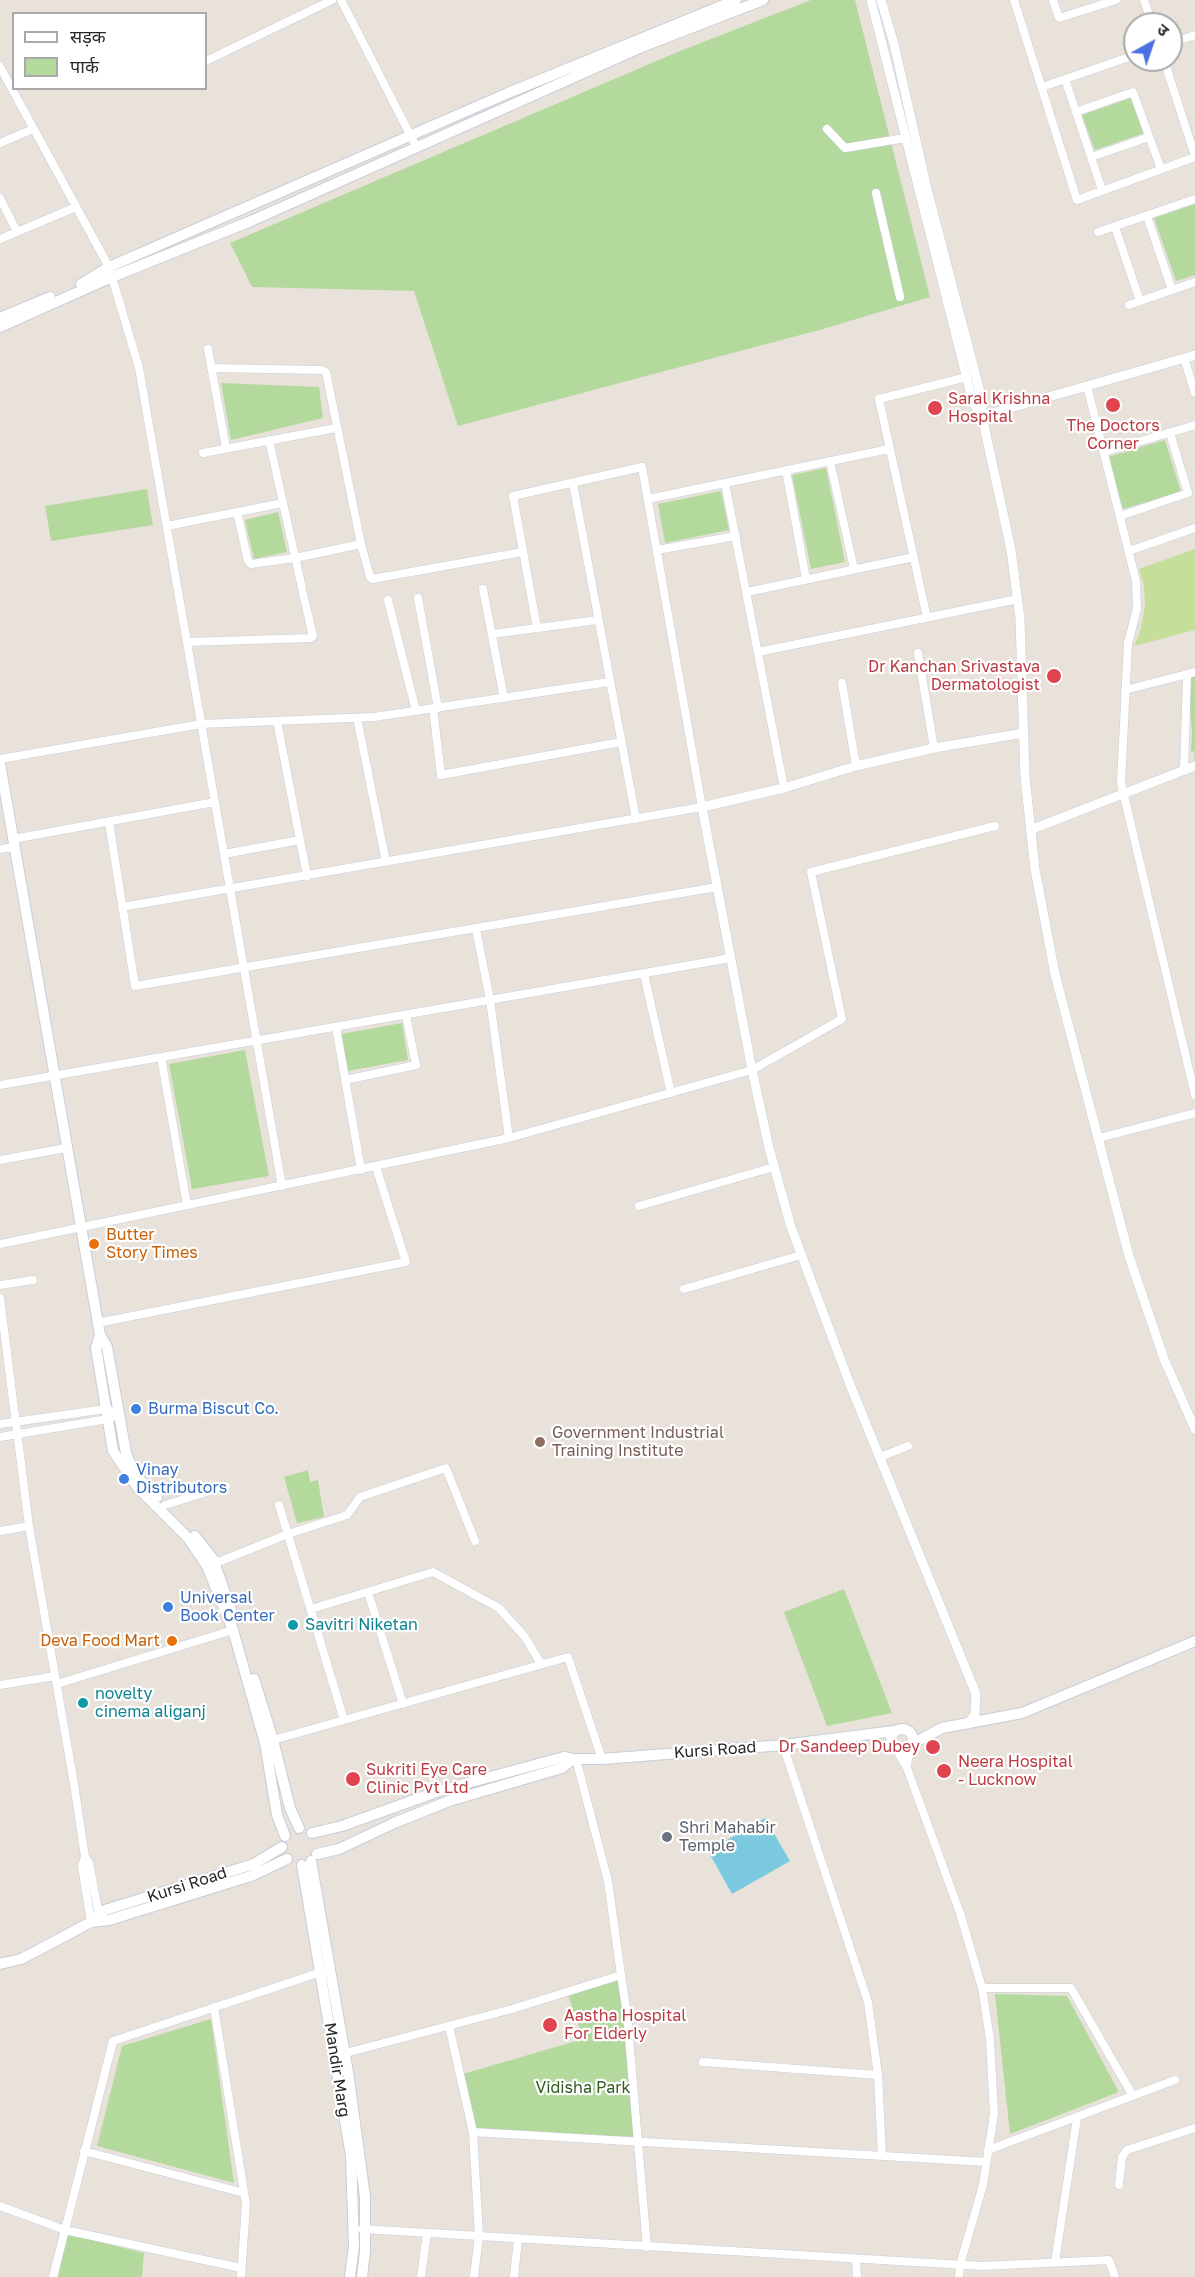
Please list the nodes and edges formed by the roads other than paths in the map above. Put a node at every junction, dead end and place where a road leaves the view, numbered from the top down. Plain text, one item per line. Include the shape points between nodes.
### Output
1 (332, 0) edge
2 (341, 0) edge
3 (736, 0) edge
4 (763, 0) edge
5 (871, 0) edge
6 (881, 0) edge
7 (1014, 0) edge
8 (1053, 0) edge
9 (1116, 0) edge
10 (1123, 59) edge
11 (207, 61) edge
12 (894, 68) junction
13 (1, 72) edge
14 (1168, 72) edge
15 (1065, 79) junction
16 (1042, 87) junction
17 (1076, 112) junction
18 (33, 129) junction
19 (827, 129) dead end
20 (412, 135) junction
21 (1149, 137) junction
22 (905, 138) junction
23 (0, 143) edge
24 (416, 146) junction
25 (1195, 156) edge
26 (1091, 157) junction
27 (1161, 169) junction
28 (1102, 190) junction
29 (876, 193) dead end
30 (0, 198) edge
31 (1195, 199) edge
32 (76, 207) junction
33 (1147, 216) junction
34 (1115, 227) junction
35 (17, 232) junction
36 (1098, 232) dead end
37 (0, 239) edge
38 (110, 272) junction
39 (1195, 282) edge
40 (1172, 290) junction
41 (900, 297) dead end
42 (1140, 301) junction
43 (1129, 305) dead end
44 (0, 318) edge
45 (0, 327) edge
46 (207, 349) dead end
47 (1195, 355) edge
48 (1184, 358) junction
49 (211, 368) junction
50 (967, 377) junction
51 (1087, 386) junction
52 (1195, 393) edge
53 (982, 416) junction
54 (1195, 425) edge
55 (336, 428) junction
56 (1170, 433) junction
57 (269, 440) junction
58 (226, 448) junction
59 (890, 448) junction
60 (1104, 452) junction
61 (202, 453) dead end
62 (830, 461) junction
63 (786, 470) junction
64 (573, 483) junction
65 (725, 483) junction
66 (648, 499) junction
67 (283, 503) junction
68 (237, 512) junction
69 (1120, 516) junction
70 (167, 526) junction
71 (1195, 528) edge
72 (736, 536) junction
73 (361, 544) junction
74 (657, 550) junction
75 (1129, 551) junction
76 (523, 552) junction
77 (914, 557) junction
78 (295, 558) junction
79 (854, 570) junction
80 (806, 579) junction
81 (483, 589) dead end
82 (747, 592) junction
83 (418, 598) dead end
84 (1018, 599) junction
85 (388, 600) dead end
86 (927, 618) junction
87 (598, 620) junction
88 (537, 628) junction
89 (492, 634) junction
90 (187, 642) junction
91 (758, 652) junction
92 (918, 653) dead end
93 (1191, 673) edge
94 (609, 682) junction
95 (842, 683) dead end
96 (1125, 690) junction
97 (504, 698) junction
98 (435, 708) junction
99 (417, 711) junction
100 (357, 718) junction
101 (277, 721) junction
102 (201, 724) junction
103 (1024, 733) junction
104 (621, 742) junction
105 (934, 748) junction
106 (0, 761) edge
107 (856, 766) junction
108 (1195, 766) edge
109 (1184, 771) junction
110 (784, 788) junction
111 (1124, 794) junction
112 (215, 802) junction
113 (702, 807) junction
114 (636, 819) junction
115 (108, 822) junction
116 (995, 826) dead end
117 (1030, 830) junction
118 (300, 840) junction
119 (13, 843) junction
120 (0, 849) edge
121 (224, 854) junction
122 (386, 862) junction
123 (307, 876) junction
124 (717, 887) junction
125 (230, 889) junction
126 (122, 907) junction
127 (476, 929) junction
128 (730, 958) junction
129 (243, 969) junction
130 (644, 974) junction
131 (490, 1000) junction
132 (406, 1015) junction
133 (336, 1027) junction
134 (256, 1041) junction
135 (161, 1057) junction
136 (752, 1070) junction
137 (54, 1076) junction
138 (345, 1080) junction
139 (0, 1085) edge
140 (671, 1092) junction
141 (1195, 1095) edge
142 (1195, 1113) edge
143 (509, 1138) junction
144 (1099, 1138) junction
145 (66, 1148) junction
146 (0, 1160) edge
147 (376, 1167) junction
148 (774, 1167) junction
149 (361, 1170) junction
150 (282, 1186) junction
151 (187, 1205) junction
152 (639, 1206) dead end
153 (80, 1227) junction
154 (0, 1244) edge
155 (801, 1255) junction
156 (33, 1280) dead end
157 (0, 1286) edge
158 (684, 1289) dead end
159 (0, 1298) edge
160 (97, 1323) junction
161 (100, 1335) junction
162 (4, 1350) edge
163 (119, 1413) junction
164 (107, 1414) junction
165 (15, 1421) junction
166 (0, 1425) edge
167 (1195, 1429) edge
168 (17, 1434) junction
169 (0, 1437) edge
170 (908, 1446) dead end
171 (880, 1457) junction
172 (226, 1486) dead end
173 (165, 1505) junction
174 (279, 1505) dead end
175 (29, 1526) junction
176 (0, 1531) edge
177 (288, 1534) junction
178 (476, 1541) dead end
179 (211, 1565) junction
180 (368, 1592) junction
181 (311, 1609) junction
182 (233, 1630) junction
183 (1195, 1641) edge
184 (541, 1664) junction
185 (55, 1676) junction
186 (57, 1684) junction
187 (0, 1685) edge
188 (403, 1704) junction
189 (344, 1720) junction
190 (968, 1724) junction
191 (942, 1728) junction
192 (908, 1730) junction
193 (894, 1731) junction
194 (866, 1733) junction
195 (273, 1740) junction
196 (783, 1745) junction
197 (893, 1746) junction
198 (911, 1746) junction
199 (574, 1759) junction
200 (602, 1759) junction
201 (907, 1768) junction
202 (299, 1828) junction
203 (312, 1833) junction
204 (283, 1841) junction
205 (287, 1859) junction
206 (310, 1860) junction
207 (95, 1918) junction
208 (0, 1964) edge
209 (326, 1971) junction
210 (621, 1975) junction
211 (982, 1988) junction
212 (214, 2007) junction
213 (449, 2026) junction
214 (340, 2055) junction
215 (703, 2062) dead end
216 (879, 2075) junction
217 (1174, 2080) dead end
218 (1133, 2096) junction
219 (1077, 2118) junction
220 (1195, 2128) edge
221 (473, 2132) junction
222 (639, 2141) junction
223 (988, 2150) junction
224 (84, 2151) junction
225 (882, 2156) junction
226 (986, 2162) junction
227 (1119, 2186) dead end
228 (244, 2193) junction
229 (0, 2206) edge
230 (353, 2228) junction
231 (365, 2229) junction
232 (65, 2230) junction
233 (427, 2233) junction
234 (479, 2236) junction
235 (518, 2239) junction
236 (647, 2247) junction
237 (856, 2259) junction
238 (1055, 2262) junction
239 (960, 2265) junction
240 (241, 2268) junction
241 (53, 2277) edge
242 (241, 2277) edge
243 (350, 2277) edge
244 (362, 2277) edge
245 (421, 2277) edge
246 (474, 2277) edge
247 (514, 2277) edge
248 (857, 2277) edge
249 (959, 2277) edge
250 (1115, 2277) edge

1 - 11 street
2 - 20 street
3 - 20 main road
4 - 24 main road via 644,46
5 - 12 street
6 - 12 street
7 - 16 street
8 - 9 street via 1059,18
10 - 15 street
12 - 22 street
12 - 53 street via 982,400
13 - 18 street
14 - 25 street
15 - 16 street
15 - 17 street
16 - 28 street via 1077,200
17 - 21 street via 1133,92
17 - 26 street
18 - 23 street
18 - 32 street
19 - 22 street via 845,148
20 - 24 street
20 - 38 main road
21 - 26 street
21 - 27 street
22 - 50 street
24 - 38 main road via 251,221
25 - 27 street
26 - 28 street
27 - 28 street
29 - 41 street
30 - 35 street
31 - 33 street
32 - 35 street
32 - 38 street
33 - 34 street
33 - 40 street
34 - 36 street
34 - 42 street
35 - 37 street
38 - 44 main road
38 - 45 main road
38 - 70 street via 139,368
39 - 40 street
40 - 42 street
42 - 43 street
46 - 49 street
47 - 48 street
48 - 51 street
48 - 52 street
49 - 55 street via 324,371
49 - 58 street
50 - 53 street
50 - 59 street via 879,399
51 - 53 street
51 - 60 street
53 - 84 street
54 - 56 street
55 - 57 street
55 - 73 street
56 - 60 street
56 - 69 street via 1188,494
57 - 58 street
57 - 67 street
58 - 61 street
59 - 62 street
59 - 77 street
60 - 69 street
62 - 63 street
62 - 79 street
63 - 65 street
63 - 80 street
64 - 66 street via 642,467
64 - 76 street via 513,496
64 - 87 street
65 - 66 street
65 - 72 street
66 - 74 street
67 - 68 street
67 - 78 street
68 - 70 street
68 - 78 street via 249,563
69 - 75 street
70 - 90 street
71 - 75 street
72 - 74 street
72 - 82 street
73 - 76 street via 370,577 375,580
73 - 78 street
74 - 113 street
75 - 96 street via 1137,609 1128,643
76 - 88 street
77 - 79 street
77 - 86 street
78 - 90 street via 312,638
79 - 80 street
80 - 82 street
81 - 89 street
82 - 91 street
83 - 98 street
84 - 86 street
84 - 103 street
85 - 99 street
86 - 91 street
87 - 88 street
87 - 94 street
88 - 89 street
89 - 97 street
90 - 102 street
91 - 110 street
92 - 105 street
93 - 96 street
93 - 109 street
94 - 97 street
94 - 104 street
95 - 107 street
96 - 111 street via 1121,783
97 - 98 street
98 - 99 street
98 - 104 street via 441,775
99 - 100 street
100 - 101 street
100 - 122 street
101 - 102 street
101 - 118 street
102 - 106 street
102 - 112 street
103 - 105 street
103 - 117 street
104 - 114 street
105 - 107 street
106 - 119 main road
107 - 110 street
108 - 109 street
109 - 111 street
110 - 113 street
111 - 117 street
111 - 141 street
112 - 115 street
112 - 121 street
113 - 114 street
113 - 124 street
114 - 122 street
115 - 119 street
115 - 126 street
116 - 136 street via 811,872 842,1019
117 - 144 street via 1055,974
118 - 121 street
118 - 123 street
119 - 120 street
119 - 137 main road
121 - 125 street
122 - 123 street
123 - 125 street
124 - 127 street
124 - 128 street
125 - 126 street
125 - 129 street
126 - 129 street via 135,986
127 - 129 street
127 - 131 street
128 - 130 street
128 - 136 street
129 - 134 street
130 - 131 street
130 - 140 street
131 - 132 street
131 - 143 street
132 - 133 street
132 - 138 street via 416,1065
133 - 134 street
133 - 138 street
134 - 135 street
134 - 150 street
135 - 137 street
135 - 151 street
136 - 140 street
136 - 148 street
137 - 139 street
137 - 145 main road
138 - 149 street
140 - 143 street
142 - 144 street
143 - 147 street
144 - 167 street via 1129,1256 1164,1359
145 - 146 street
145 - 153 main road
147 - 149 street
147 - 160 street via 406,1262
148 - 152 street
148 - 155 street
149 - 150 street
150 - 151 street
151 - 153 street
153 - 154 street
153 - 160 main road
155 - 158 street
155 - 171 street
156 - 157 street
159 - 162 street
160 - 161 main road
161 - 163 main road via 108,1347
161 - 164 main road via 96,1348
162 - 165 street
163 - 164 street
163 - 173 main road via 134,1474
164 - 165 street
164 - 168 street
164 - 179 main road via 113,1451 124,1471
165 - 166 street
165 - 168 street
168 - 169 street
168 - 175 street
170 - 171 street
171 - 190 street via 976,1694 975,1714
172 - 173 street
173 - 179 main road via 194,1534
174 - 177 street
175 - 176 street
175 - 185 street
177 - 178 street via 348,1515 360,1497 446,1468
177 - 179 street
177 - 181 street
179 - 182 main road
179 - 195 main road
180 - 181 street
180 - 184 street via 433,1572 499,1608 525,1637
180 - 188 street
181 - 189 street
182 - 186 street
182 - 204 main road via 265,1743
183 - 190 main road via 1022,1713
184 - 188 street
184 - 200 street via 568,1657
185 - 186 street
185 - 187 street
186 - 207 street via 85,1857 82,1866
188 - 189 street
189 - 195 street
190 - 191 main road
191 - 192 main road
191 - 198 main road
192 - 193 main road
192 - 198 main road
193 - 194 main road
193 - 197 main road
194 - 196 main road, Kursi Road
194 - 197 main road, Kursi Road
195 - 202 main road
196 - 200 main road, Kursi Road
196 - 216 street via 868,2002
197 - 198 main road via 903,1751
197 - 201 street
198 - 201 street
199 - 200 main road, Kursi Road
199 - 203 main road, Kursi Road via 564,1757 442,1790
199 - 206 main road, Kursi Road via 562,1768 449,1801
199 - 210 street via 608,1881
201 - 211 street via 960,1913
202 - 203 main road
202 - 204 main road
203 - 206 main road via 317,1839
204 - 205 main road
204 - 207 main road, Kursi Road via 254,1864 105,1910
205 - 206 main road via 294,1864
205 - 207 main road, Kursi Road via 251,1876 109,1920
206 - 209 main road
207 - 208 main road, Kursi Road via 21,1959
209 - 212 street
209 - 214 main road
210 - 213 street
210 - 222 street
211 - 218 street via 1071,1988
211 - 223 street via 990,2039 994,2114
212 - 224 street via 113,2041
212 - 228 street
213 - 214 street
213 - 221 street
214 - 230 main road, Mandir Marg via 351,2156
214 - 231 main road via 365,2197
215 - 216 street
216 - 225 street
217 - 218 street
218 - 219 street
219 - 223 street
219 - 238 street
220 - 227 street via 1131,2147 1122,2157
221 - 222 street
221 - 234 street
222 - 225 street
222 - 236 street
223 - 226 street
224 - 228 street
224 - 232 street
225 - 226 street
226 - 239 street
228 - 240 street
229 - 232 street
230 - 231 street
230 - 243 main road, Mandir Marg
231 - 233 street
231 - 244 main road
232 - 240 street
232 - 241 street
233 - 234 street
233 - 245 street
234 - 235 street
234 - 246 street
235 - 236 street
235 - 247 street
236 - 237 street
237 - 239 street
237 - 248 street
238 - 239 street
238 - 250 street via 1109,2260
239 - 249 street
240 - 242 street

